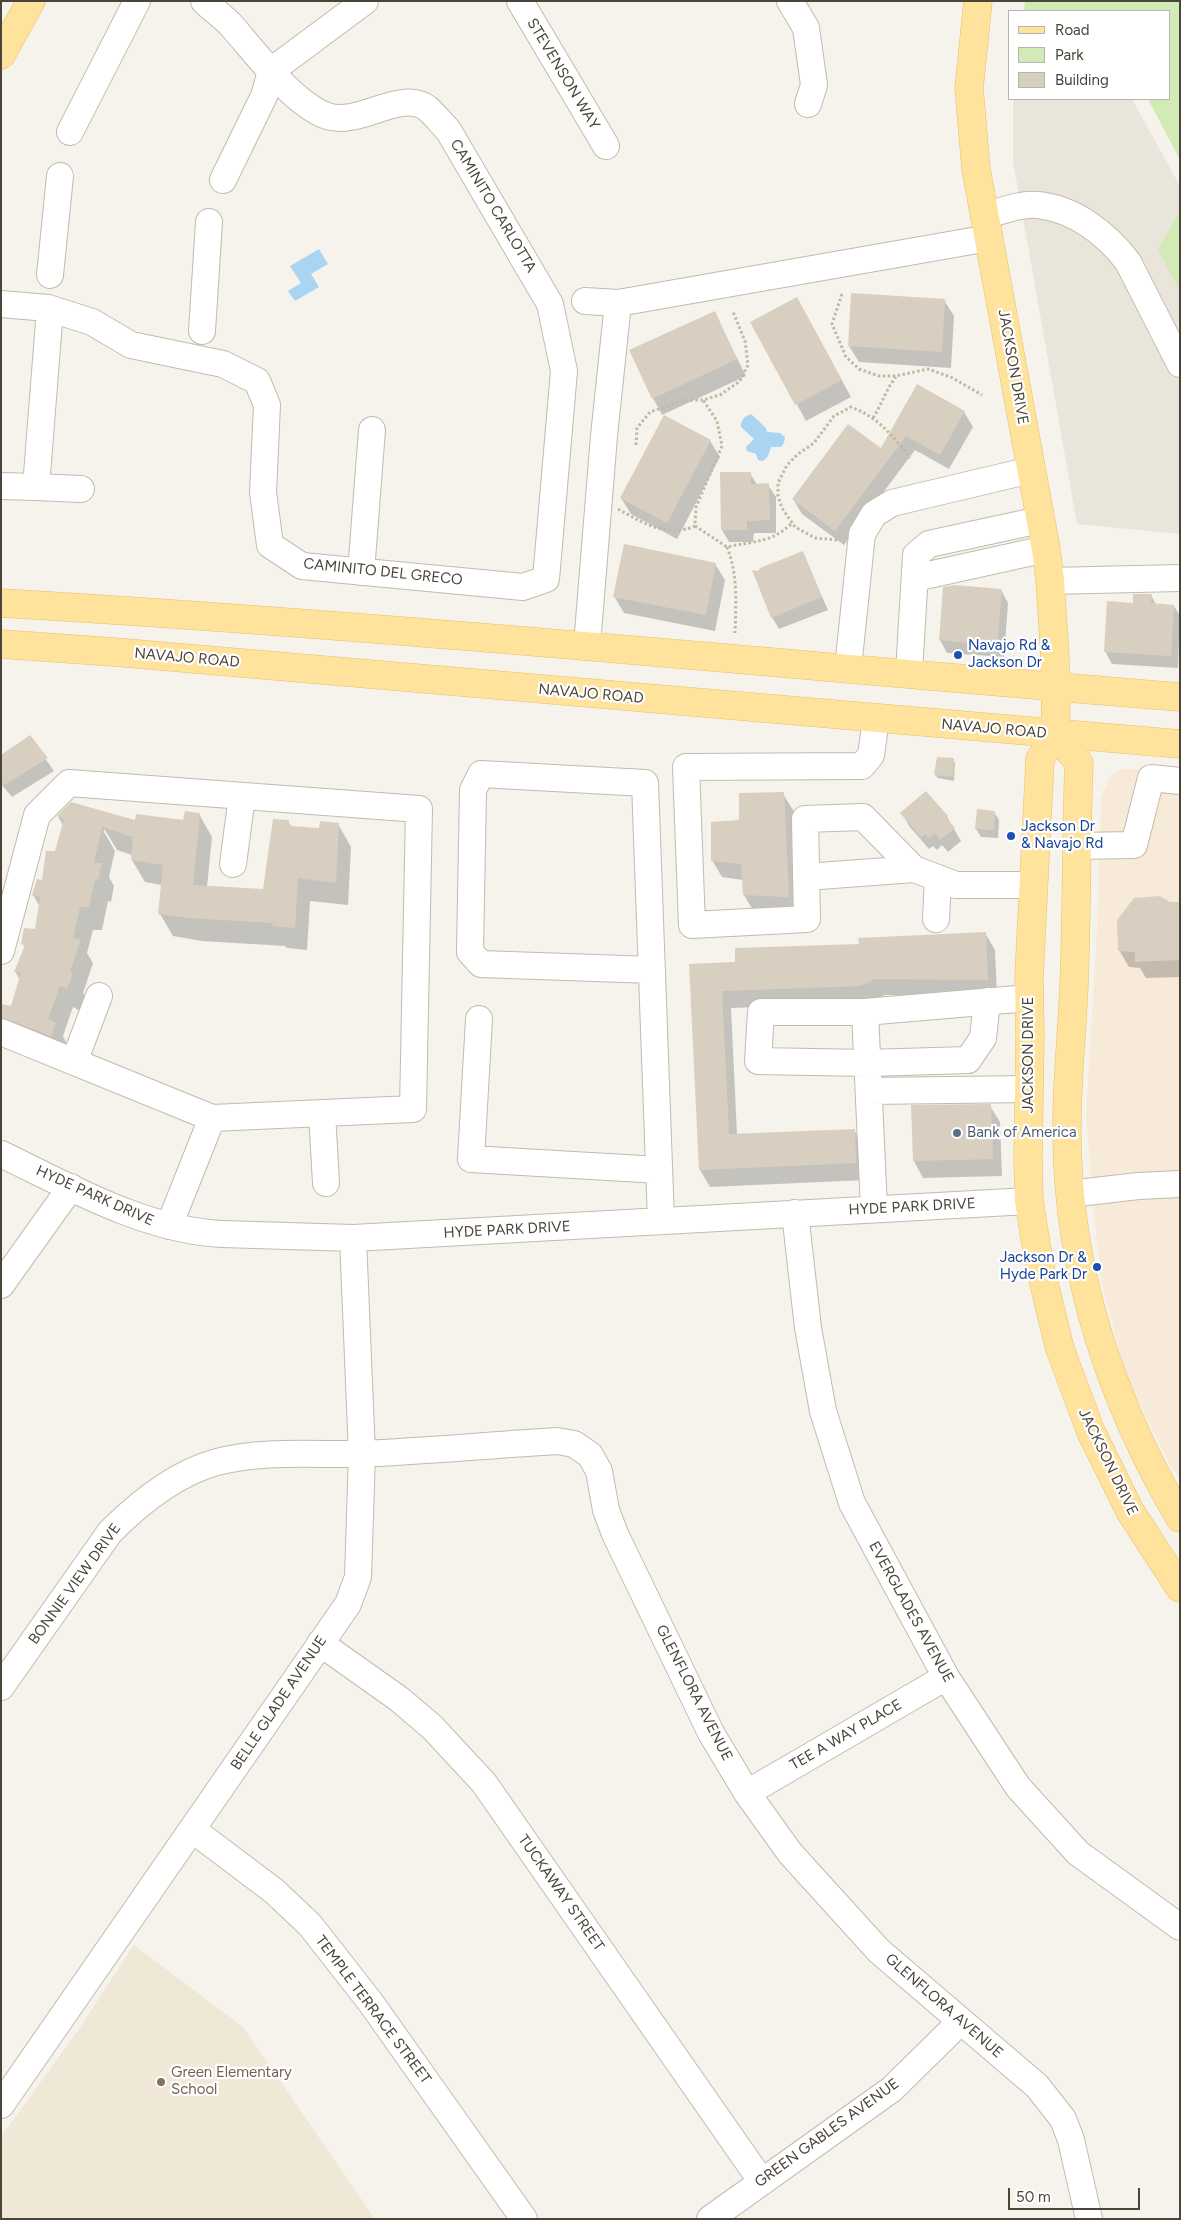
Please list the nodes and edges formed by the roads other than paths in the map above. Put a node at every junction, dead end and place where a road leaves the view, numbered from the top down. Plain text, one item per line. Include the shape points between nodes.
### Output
1 (31, 1) edge
2 (137, 1) edge
3 (204, 1) edge
4 (364, 1) edge
5 (520, 1) edge
6 (790, 1) edge
7 (978, 1) edge
8 (1, 55) edge
9 (271, 71) junction
10 (808, 104) dead end
11 (70, 132) dead end
12 (606, 146) dead end
13 (60, 176) dead end
14 (223, 180) dead end
15 (209, 222) dead end
16 (987, 227) junction
17 (585, 301) dead end
18 (618, 303) junction
19 (1, 304) edge
20 (47, 309) junction
21 (202, 331) junction
22 (182, 357) junction
23 (210, 362) junction
24 (1180, 364) edge
25 (372, 430) dead end
26 (1031, 470) junction
27 (1, 486) edge
28 (36, 487) junction
29 (81, 489) dead end
30 (1040, 520) junction
31 (1046, 549) junction
32 (915, 567) junction
33 (361, 572) junction
34 (1180, 578) edge
35 (546, 579) joint
36 (1050, 580) junction
37 (1, 603) edge
38 (587, 645) junction
39 (2, 649) edge
40 (848, 668) junction
41 (909, 673) junction
42 (1056, 686) junction
43 (1180, 696) edge
44 (876, 718) junction
45 (1056, 734) junction
46 (1180, 744) edge
47 (1180, 781) edge
48 (242, 796) junction
49 (1076, 846) junction
50 (233, 864) dead end
51 (926, 874) junction
52 (806, 876) junction
53 (1034, 885) junction
54 (936, 919) dead end
55 (1, 951) edge
56 (652, 970) junction
57 (99, 996) dead end
58 (1029, 998) junction
59 (987, 1001) junction
60 (865, 1012) junction
61 (479, 1019) dead end
62 (1, 1032) edge
63 (74, 1062) junction
64 (867, 1063) junction
65 (1029, 1089) junction
66 (868, 1091) junction
67 (322, 1113) junction
68 (212, 1118) junction
69 (1, 1154) edge
70 (1028, 1158) junction
71 (659, 1170) junction
72 (326, 1183) dead end
73 (1180, 1184) edge
74 (70, 1187) junction
75 (1070, 1194) junction
76 (1029, 1201) junction
77 (874, 1209) junction
78 (796, 1213) junction
79 (661, 1221) junction
80 (169, 1226) junction
81 (353, 1238) junction
82 (1081, 1269) junction
83 (1, 1286) edge
84 (362, 1454) junction
85 (1180, 1518) edge
86 (1180, 1588) edge
87 (320, 1643) junction
88 (946, 1677) junction
89 (1, 1687) edge
90 (748, 1793) junction
91 (192, 1830) junction
92 (1180, 1927) edge
93 (960, 2021) junction
94 (1, 2105) edge
95 (762, 2182) junction
96 (524, 2219) edge
97 (710, 2219) edge
98 (1089, 2219) edge

1 - 8 main road
2 - 11 street
3 - 9 street, CAMINITO CARLOTTA
4 - 9 street
5 - 12 street, STEVENSON WAY
6 - 10 street via 806,28 814,85
7 - 16 main road, JACKSON DRIVE via 969,88 976,169
9 - 14 street via 264,96
9 - 35 street, CAMINITO CARLOTTA via 305,104 327,116 346,119 406,102 426,107 448,130 550,304 564,371
13 - 20 street
15 - 21 street
16 - 18 street
16 - 24 street via 1016,207 1038,205 1067,213 1095,228 1128,262
16 - 26 main road, JACKSON DRIVE
17 - 18 street
18 - 38 street
19 - 20 street, CAMINITO DEL GRECO
20 - 22 street, CAMINITO DEL GRECO via 92,322 131,345
20 - 28 street
21 - 22 street
21 - 23 street
22 - 23 street, CAMINITO DEL GRECO
23 - 33 street, CAMINITO DEL GRECO via 223,364 257,381 267,404 263,492 270,545 302,566
25 - 33 street
26 - 30 main road, JACKSON DRIVE
26 - 40 street via 892,503 874,514 862,534
27 - 28 street
28 - 29 street
30 - 31 main road, JACKSON DRIVE
30 - 32 street via 930,544
31 - 32 street
31 - 36 main road, JACKSON DRIVE
32 - 41 street
33 - 35 street, CAMINITO DEL GRECO via 523,587
34 - 36 street
36 - 42 main road, JACKSON DRIVE
37 - 38 main road via 191,614
38 - 40 main road
39 - 44 main road, NAVAJO ROAD via 114,652
40 - 41 main road
41 - 42 main road
42 - 43 main road
42 - 45 main road, JACKSON DRIVE
44 - 45 main road, NAVAJO ROAD
44 - 52 street via 871,756 862,766 686,767 692,925 806,919
45 - 46 main road, NAVAJO ROAD
45 - 49 main road via 1079,763
45 - 53 main road, JACKSON DRIVE via 1040,759
47 - 49 street via 1151,778 1134,845
48 - 50 street
48 - 55 street via 69,783 37,815
48 - 67 street via 418,809 413,1109
49 - 75 main road via 1074,985 1066,1139
51 - 52 street
51 - 52 street via 863,817 805,819
51 - 53 street via 956,885
51 - 54 street
53 - 58 main road, JACKSON DRIVE
56 - 56 street via 645,784 481,774 473,790 470,952 481,964
56 - 71 street
57 - 63 street
58 - 59 street
58 - 65 main road, JACKSON DRIVE
59 - 60 street
59 - 64 street via 983,1038 968,1060
60 - 64 street
60 - 64 street via 761,1012 758,1061
61 - 71 street via 471,1160
62 - 63 street
63 - 68 street
64 - 66 street
65 - 66 street
65 - 70 main road, JACKSON DRIVE
66 - 77 street
67 - 68 street
67 - 72 street
68 - 80 street
69 - 74 street, HYDE PARK DRIVE
70 - 75 main road
70 - 76 main road, JACKSON DRIVE
71 - 79 street
73 - 75 street
74 - 80 street, HYDE PARK DRIVE via 157,1224
74 - 83 street
75 - 82 main road
76 - 77 street, HYDE PARK DRIVE
76 - 82 main road
76 - 86 main road, JACKSON DRIVE via 1039,1263 1060,1349 1091,1432 1130,1511
77 - 78 street, HYDE PARK DRIVE
78 - 79 street, HYDE PARK DRIVE
78 - 88 street, EVERGLADES AVENUE via 808,1328 823,1411 852,1503
79 - 81 street, HYDE PARK DRIVE
80 - 81 street, HYDE PARK DRIVE via 204,1233
81 - 84 street, BELLE GLADE AVENUE
82 - 85 main road via 1097,1336 1121,1405
84 - 87 street, BELLE GLADE AVENUE via 358,1577 348,1604
84 - 89 street, BONNIE VIEW DRIVE via 251,1456 216,1462 162,1488 110,1532
84 - 90 street, GLENFLORA AVENUE via 558,1441 574,1444 590,1454 599,1471 606,1510 615,1534 711,1733
87 - 91 street, BELLE GLADE AVENUE
87 - 95 street, TUCKAWAY STREET via 399,1699 432,1727 484,1783
88 - 90 street, TEE A WAY PLACE
88 - 92 street, EVERGLADES AVENUE via 1018,1787 1078,1853
90 - 93 street, GLENFLORA AVENUE via 790,1853 879,1950
91 - 94 street, BELLE GLADE AVENUE
91 - 96 street, TEMPLE TERRACE STREET via 274,1891 310,1925 371,2004
93 - 95 street, GREEN GABLES AVENUE via 892,2089
93 - 98 street, GLENFLORA AVENUE via 1037,2086 1063,2119
95 - 97 street, GREEN GABLES AVENUE

